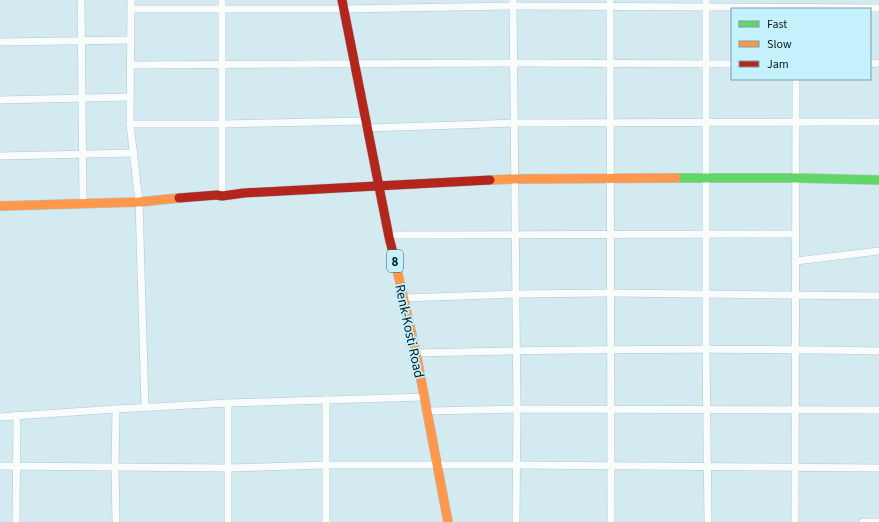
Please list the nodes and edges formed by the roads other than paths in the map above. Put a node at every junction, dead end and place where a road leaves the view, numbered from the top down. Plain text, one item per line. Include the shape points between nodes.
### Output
1 (81, 0) edge
2 (131, 0) edge
3 (222, 0) edge
4 (513, 3) edge
5 (610, 3) edge
6 (343, 4) edge
7 (706, 4) edge
8 (796, 6) edge
9 (879, 8) edge
10 (131, 9) junction
11 (222, 9) junction
12 (131, 40) junction
13 (82, 41) junction
14 (0, 42) edge
15 (513, 63) junction
16 (611, 63) junction
17 (354, 64) junction
18 (706, 64) junction
19 (731, 64) edge
20 (131, 65) junction
21 (222, 65) junction
22 (796, 80) edge
23 (130, 97) junction
24 (82, 98) junction
25 (0, 100) edge
26 (611, 122) junction
27 (706, 122) junction
28 (796, 122) junction
29 (879, 122) edge
30 (514, 123) junction
31 (130, 124) junction
32 (222, 124) junction
33 (366, 124) junction
34 (134, 153) junction
35 (83, 154) junction
36 (0, 156) edge
37 (706, 178) junction
38 (796, 178) junction
39 (514, 179) junction
40 (611, 179) junction
41 (879, 180) edge
42 (379, 187) junction
43 (222, 196) junction
44 (139, 202) junction
45 (83, 204) junction
46 (0, 206) edge
47 (514, 234) junction
48 (611, 234) junction
49 (706, 234) junction
50 (796, 234) junction
51 (388, 235) junction
52 (879, 251) edge
53 (796, 261) junction
54 (611, 293) junction
55 (515, 294) junction
56 (706, 294) junction
57 (797, 295) junction
58 (879, 296) edge
59 (404, 298) junction
60 (706, 349) junction
61 (796, 349) junction
62 (515, 350) junction
63 (611, 350) junction
64 (879, 350) edge
65 (416, 353) junction
66 (424, 397) junction
67 (326, 400) junction
68 (228, 403) junction
69 (145, 407) junction
70 (116, 409) junction
71 (517, 409) junction
72 (612, 410) junction
73 (706, 410) junction
74 (796, 410) junction
75 (879, 410) edge
76 (427, 411) junction
77 (17, 415) junction
78 (0, 417) edge
79 (16, 465) junction
80 (325, 465) junction
81 (437, 465) junction
82 (517, 465) junction
83 (0, 466) edge
84 (612, 466) junction
85 (707, 466) junction
86 (115, 467) junction
87 (796, 467) junction
88 (228, 468) junction
89 (879, 468) edge
90 (16, 522) edge
91 (116, 522) edge
92 (228, 522) edge
93 (326, 522) edge
94 (448, 522) edge
95 (516, 522) edge
96 (611, 522) edge
97 (708, 522) edge
98 (796, 522) edge
99 (863, 522) edge
100 (879, 522) edge

1 - 13 street
2 - 10 street
3 - 11 street
4 - 5 street
4 - 6 street
4 - 15 street
5 - 7 street
5 - 16 street
6 - 11 street
6 - 17 street, Renk-Kosti Road / 8
7 - 8 street
7 - 18 street
8 - 9 street
10 - 11 street
10 - 12 street
11 - 21 street
12 - 13 street
12 - 20 street
13 - 14 street
13 - 24 street
15 - 16 street
15 - 17 street
15 - 30 street
16 - 18 street
16 - 26 street
17 - 21 street
17 - 33 street, Renk-Kosti Road / 8
18 - 19 street
18 - 27 street
20 - 21 street
20 - 23 street
21 - 32 street
22 - 28 street
23 - 24 street
23 - 31 street
24 - 25 street
24 - 35 street
26 - 27 street
26 - 30 street
26 - 40 street
27 - 28 street
27 - 37 street
28 - 29 street
28 - 38 street
30 - 33 street
30 - 39 street
31 - 32 street
31 - 34 street
32 - 33 street
32 - 43 street
33 - 42 street, Renk-Kosti Road / 8
34 - 35 street
34 - 44 street
35 - 36 street
35 - 45 street
37 - 38 street
37 - 40 street
37 - 49 street
38 - 41 street
38 - 50 street
39 - 40 street
39 - 42 street
39 - 47 street
40 - 48 street
42 - 43 street
42 - 51 street, Renk-Kosti Road / 8
43 - 44 street
44 - 45 street
44 - 69 street
45 - 46 street
47 - 48 street
47 - 51 street
47 - 55 street
48 - 49 street
48 - 54 street
49 - 50 street
49 - 56 street
50 - 53 street
51 - 59 street, Renk-Kosti Road / 8
52 - 53 street
53 - 57 street
54 - 55 street
54 - 56 street
54 - 63 street
55 - 59 street
55 - 62 street
56 - 57 street
56 - 60 street
57 - 58 street
57 - 61 street
59 - 65 street, Renk-Kosti Road / 8
60 - 61 street
60 - 63 street
60 - 73 street
61 - 64 street
61 - 74 street
62 - 63 street
62 - 65 street
62 - 71 street
63 - 72 street
65 - 66 street, Renk-Kosti Road / 8
66 - 67 street
66 - 76 street, Renk-Kosti Road / 8
67 - 68 street
67 - 80 street
68 - 69 street
68 - 88 street
69 - 70 street
70 - 77 street
70 - 86 street
71 - 72 street
71 - 76 street
71 - 82 street
72 - 73 street
72 - 84 street
73 - 74 street
73 - 85 street
74 - 75 street
74 - 87 street
76 - 81 street, Renk-Kosti Road / 8
77 - 78 street
77 - 79 street
79 - 83 street
79 - 86 street
79 - 90 street
80 - 81 street
80 - 88 street
80 - 93 street
81 - 82 street
81 - 94 street, Renk-Kosti Road / 8
82 - 84 street
82 - 95 street
84 - 85 street
84 - 96 street
85 - 87 street
85 - 97 street
86 - 88 street
86 - 91 street
87 - 89 street
87 - 98 street
88 - 92 street
99 - 100 street

